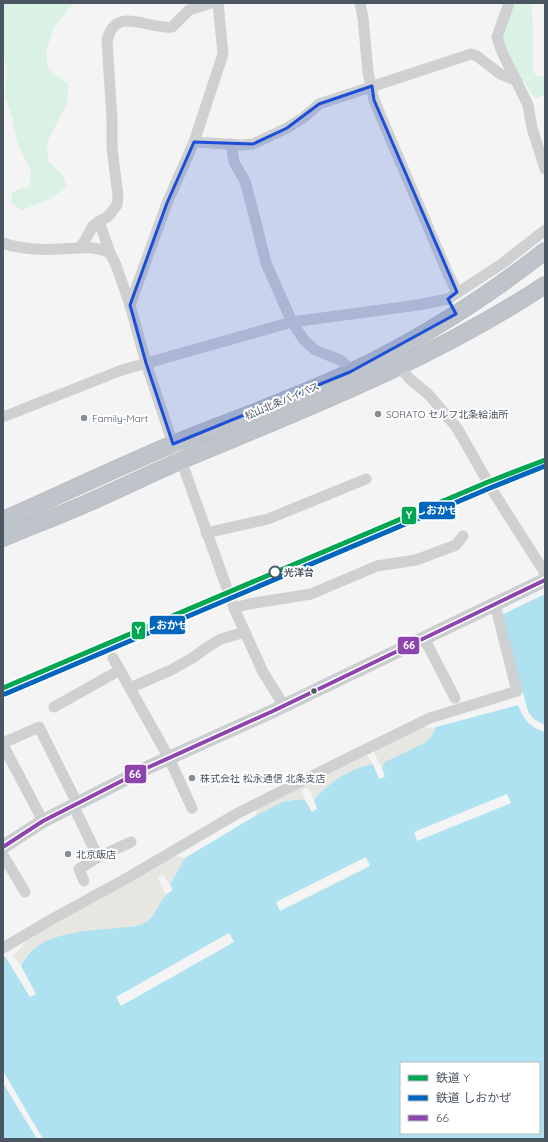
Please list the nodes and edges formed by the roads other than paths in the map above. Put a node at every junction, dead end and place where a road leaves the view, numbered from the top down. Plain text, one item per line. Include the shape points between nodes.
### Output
1 (210, 3) edge
2 (218, 3) edge
3 (360, 3) edge
4 (509, 3) edge
5 (517, 81) junction
6 (372, 86) junction
7 (194, 142) junction
8 (231, 144) junction
9 (545, 169) edge
10 (99, 221) junction
11 (545, 230) edge
12 (3, 242) edge
13 (81, 247) junction
14 (545, 252) edge
15 (110, 253) junction
16 (545, 285) edge
17 (457, 292) junction
18 (448, 299) junction
19 (130, 305) junction
20 (456, 314) junction
21 (292, 322) junction
22 (146, 363) junction
23 (399, 367) junction
24 (350, 372) junction
25 (3, 417) edge
26 (173, 444) junction
27 (181, 460) junction
28 (366, 479) dead end
29 (3, 520) edge
30 (206, 533) junction
31 (463, 536) dead end
32 (3, 538) edge
33 (545, 573) edge
34 (545, 580) edge
35 (495, 604) junction
36 (234, 608) junction
37 (245, 632) junction
38 (424, 638) junction
39 (113, 658) dead end
40 (120, 670) junction
41 (130, 688) junction
42 (455, 698) dead end
43 (284, 706) junction
44 (54, 707) dead end
45 (3, 744) edge
46 (169, 758) junction
47 (75, 804) junction
48 (192, 808) dead end
49 (43, 821) junction
50 (131, 842) dead end
51 (3, 847) edge
52 (3, 855) edge
53 (98, 857) junction
54 (84, 881) dead end
55 (25, 892) dead end
56 (3, 948) edge

1 - 10 street via 189,10 172,27 124,21 116,24 109,32 107,41 112,148 118,196 117,205 111,213
2 - 7 street via 223,54
3 - 6 street
4 - 5 street via 497,37
5 - 6 street via 500,74 471,54
5 - 9 street via 528,105 532,128
6 - 8 street via 319,104 304,118 253,144
6 - 17 street via 374,100
7 - 8 street
7 - 19 street via 167,203
8 - 21 street via 234,162 245,181 266,263
10 - 13 street via 93,226
10 - 15 street
11 - 17 street via 503,263
12 - 13 street via 42,250
13 - 15 street via 102,249
14 - 20 highway, 松山北条バイパス
15 - 19 street
16 - 23 highway, 松山北条バイパス via 486,321
17 - 18 street
18 - 20 street
18 - 21 street
19 - 22 street
20 - 24 highway, 松山北条バイパス
21 - 22 street
21 - 24 street via 304,340 315,350 340,360
22 - 25 street
22 - 26 street
23 - 27 highway, 松山北条バイパス via 339,395
23 - 33 street via 429,395 457,428 494,493
24 - 26 highway, 松山北条バイパス
26 - 27 street
26 - 29 highway, 松山北条バイパス
27 - 30 street
27 - 32 highway, 松山北条バイパス via 100,498
28 - 30 street via 268,519
30 - 36 street
31 - 36 street via 456,545 416,560 377,566 311,594
34 - 35 main road
35 - 38 main road
35 - 56 street via 517,691 430,718 340,762 238,814
36 - 37 street
37 - 41 street via 221,640 171,670
37 - 43 street via 263,672
38 - 42 street
38 - 43 main road
39 - 40 street
40 - 41 street
40 - 44 street
41 - 46 street
43 - 46 main road
45 - 47 street via 39,727
45 - 49 street
46 - 47 main road
46 - 48 street
47 - 49 main road
47 - 53 street
49 - 51 main road
50 - 53 street
52 - 55 street
53 - 54 street via 79,869

